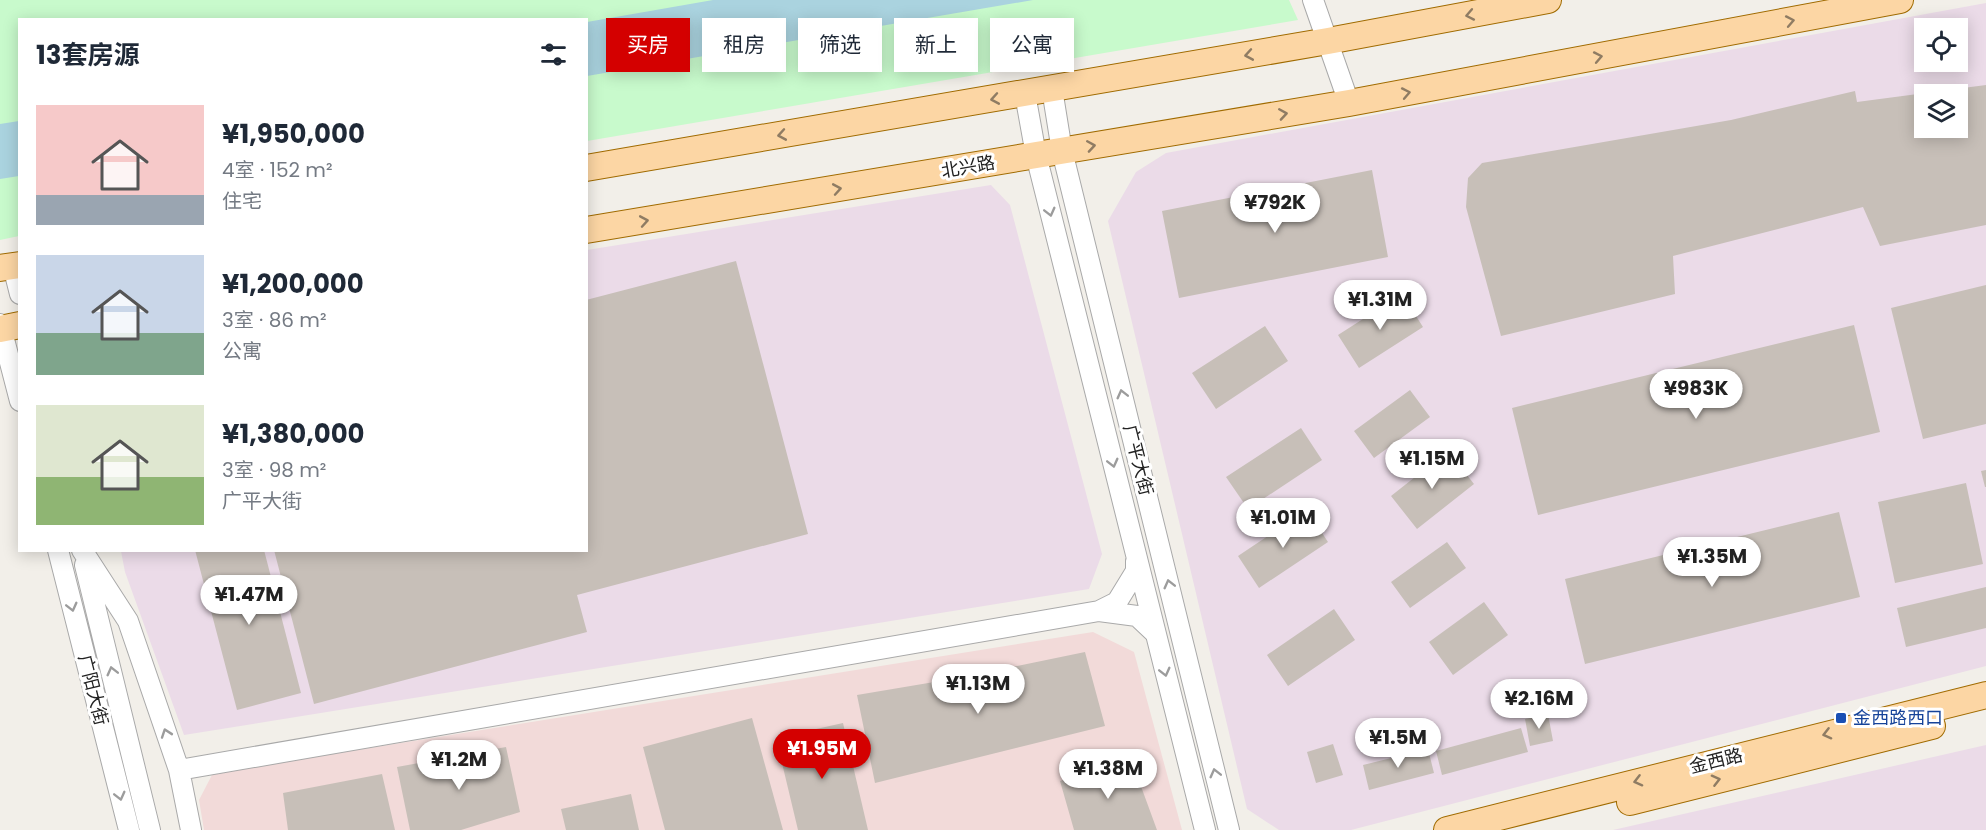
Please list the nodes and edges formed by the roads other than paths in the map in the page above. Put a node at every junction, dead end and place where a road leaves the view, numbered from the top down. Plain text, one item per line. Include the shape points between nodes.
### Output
1 (1548, 0) edge
2 (1900, 0) edge
3 (1316, 8) edge
4 (1328, 41) junction
5 (1052, 89) junction
6 (1025, 94) junction
7 (1349, 103) junction
8 (1062, 151) junction
9 (1036, 155) junction
10 (588, 168) edge
11 (588, 230) edge
12 (11, 267) edge
13 (18, 288) edge
14 (5, 327) edge
15 (18, 391) edge
16 (59, 552) edge
17 (82, 552) edge
18 (83, 552) edge
19 (1136, 558) junction
20 (1099, 611) junction
21 (1155, 633) junction
22 (1986, 695) edge
23 (1986, 713) edge
24 (179, 770) junction
25 (129, 830) edge
26 (150, 830) edge
27 (190, 830) edge
28 (1205, 830) edge
29 (1229, 830) edge
30 (1447, 830) edge
31 (1516, 830) edge

1 -> 4 main road
7 -> 2 main road, 北兴路
3 - 4 street
4 -> 5 main road
4 - 7 street
5 - 6 main road
5 - 8 street, 广平大街
6 - 9 street, 广平大街
6 -> 10 main road
8 -> 7 main road, 北兴路
8 - 9 main road, 北兴路
29 -> 8 street, 广平大街
11 -> 9 main road, 北兴路
9 -> 19 street, 广平大街
12 - 13 street
14 - 15 street
16 -> 25 street, 广阳大街
26 -> 17 street, 广阳大街
24 -> 18 street via 128,621
19 - 20 street via 1136,571 1127,588 1117,602
19 - 21 street, 广平大街
20 - 21 street via 1137,616
20 - 24 street
21 -> 28 street, 广平大街
22 -> 30 main road, 金西路
31 -> 23 main road, 金西路
24 - 27 street

